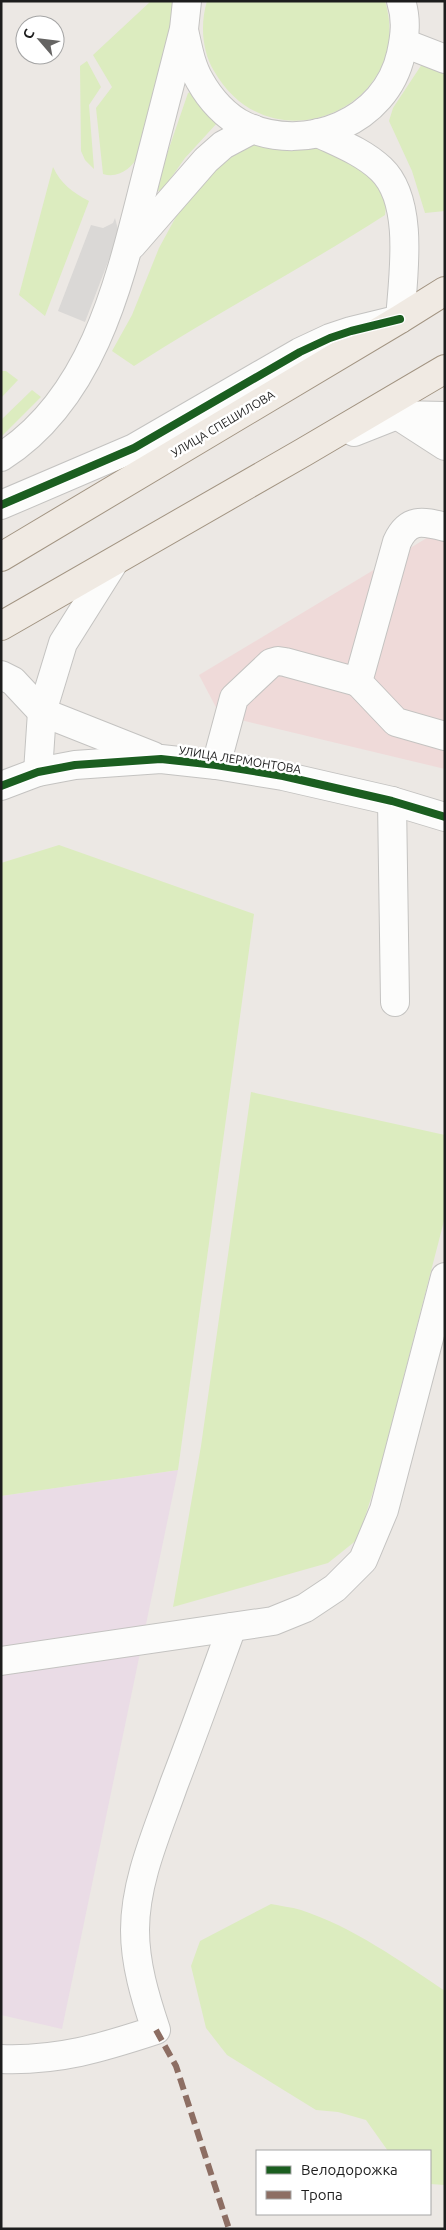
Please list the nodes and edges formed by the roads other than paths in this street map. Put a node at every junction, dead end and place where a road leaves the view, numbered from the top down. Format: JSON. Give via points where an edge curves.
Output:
{"nodes":[{"id":1,"x":187,"y":1,"type":"edge"},
{"id":2,"x":401,"y":1,"type":"edge"},
{"id":3,"x":184,"y":29,"type":"junction"},
{"id":4,"x":404,"y":43,"type":"junction"},
{"id":5,"x":445,"y":59,"type":"edge"},
{"id":6,"x":253,"y":129,"type":"junction"},
{"id":7,"x":318,"y":133,"type":"junction"},
{"id":8,"x":128,"y":250,"type":"junction"},
{"id":9,"x":445,"y":290,"type":"edge"},
{"id":10,"x":400,"y":319,"type":"junction"},
{"id":11,"x":445,"y":369,"type":"edge"},
{"id":12,"x":397,"y":415,"type":"junction"},
{"id":13,"x":445,"y":416,"type":"edge"},
{"id":14,"x":445,"y":446,"type":"edge"},
{"id":15,"x":304,"y":452,"type":"junction"},
{"id":16,"x":1,"y":457,"type":"edge"},
{"id":17,"x":1,"y":504,"type":"edge"},
{"id":18,"x":445,"y":528,"type":"edge"},
{"id":19,"x":1,"y":557,"type":"edge"},
{"id":20,"x":114,"y":562,"type":"junction"},
{"id":21,"x":1,"y":626,"type":"edge"},
{"id":22,"x":1,"y":675,"type":"edge"},
{"id":23,"x":358,"y":682,"type":"junction"},
{"id":24,"x":42,"y":712,"type":"junction"},
{"id":25,"x":445,"y":736,"type":"edge"},
{"id":26,"x":161,"y":759,"type":"junction"},
{"id":27,"x":216,"y":765,"type":"junction"},
{"id":28,"x":38,"y":772,"type":"junction"},
{"id":29,"x":1,"y":786,"type":"edge"},
{"id":30,"x":392,"y":802,"type":"junction"},
{"id":31,"x":445,"y":816,"type":"edge"},
{"id":32,"x":395,"y":1002,"type":"dead end"},
{"id":33,"x":445,"y":1277,"type":"edge"},
{"id":34,"x":232,"y":1627,"type":"junction"},
{"id":35,"x":1,"y":1661,"type":"edge"},
{"id":36,"x":1,"y":2059,"type":"edge"}],
"edges":[{"from":1,"to":3,"type":"street"},
{"from":2,"to":4,"type":"street","via":[[406,26]]},
{"from":3,"to":6,"type":"street","via":[[190,58],[212,99],[227,115]]},
{"from":3,"to":8,"type":"street"},
{"from":4,"to":5,"type":"street"},
{"from":4,"to":7,"type":"street","via":[[394,78],[384,94],[351,122]]},
{"from":6,"to":7,"type":"street","via":[[287,137]]},
{"from":6,"to":8,"type":"street","via":[[223,144],[206,160]]},
{"from":7,"to":10,"type":"street","via":[[363,155],[392,182],[402,218],[404,268]]},
{"from":8,"to":16,"type":"street","via":[[99,332],[75,380],[46,420]]},
{"from":9,"to":10,"type":"main road","name":"УЛИЦА СПЕШИЛОВА"},
{"from":10,"to":17,"type":"street","via":[[330,338],[134,448]]},
{"from":10,"to":19,"type":"main road","name":"УЛИЦА СПЕШИЛОВА"},
{"from":11,"to":15,"type":"main road"},
{"from":12,"to":13,"type":"street"},
{"from":12,"to":14,"type":"street"},
{"from":12,"to":15,"type":"street"},
{"from":15,"to":20,"type":"main road"},
{"from":18,"to":23,"type":"street","via":[[415,523],[403,530]]},
{"from":20,"to":21,"type":"main road"},
{"from":20,"to":24,"type":"street","via":[[63,643]]},
{"from":22,"to":24,"type":"street","via":[[12,681]]},
{"from":23,"to":25,"type":"street","via":[[396,722]]},
{"from":23,"to":27,"type":"street","via":[[285,662],[271,663],[234,698]]},
{"from":24,"to":26,"type":"street"},
{"from":24,"to":28,"type":"street"},
{"from":26,"to":27,"type":"street","name":"УЛИЦА ЛЕРМОНТОВА"},
{"from":26,"to":28,"type":"street","name":"УЛИЦА ЛЕРМОНТОВА","via":[[75,765]]},
{"from":27,"to":30,"type":"street","name":"УЛИЦА ЛЕРМОНТОВА","via":[[283,776]]},
{"from":28,"to":29,"type":"street","name":"УЛИЦА ЛЕРМОНТОВА"},
{"from":30,"to":31,"type":"street","name":"УЛИЦА ЛЕРМОНТОВА"},
{"from":30,"to":32,"type":"street"},
{"from":33,"to":34,"type":"street","via":[[384,1510],[363,1560],[335,1588],[306,1608],[273,1621]]},
{"from":34,"to":35,"type":"street"},
{"from":34,"to":36,"type":"street","via":[[158,1829],[139,1898],[135,1929],[139,1968],[156,2030],[69,2055],[34,2060]]}]}
